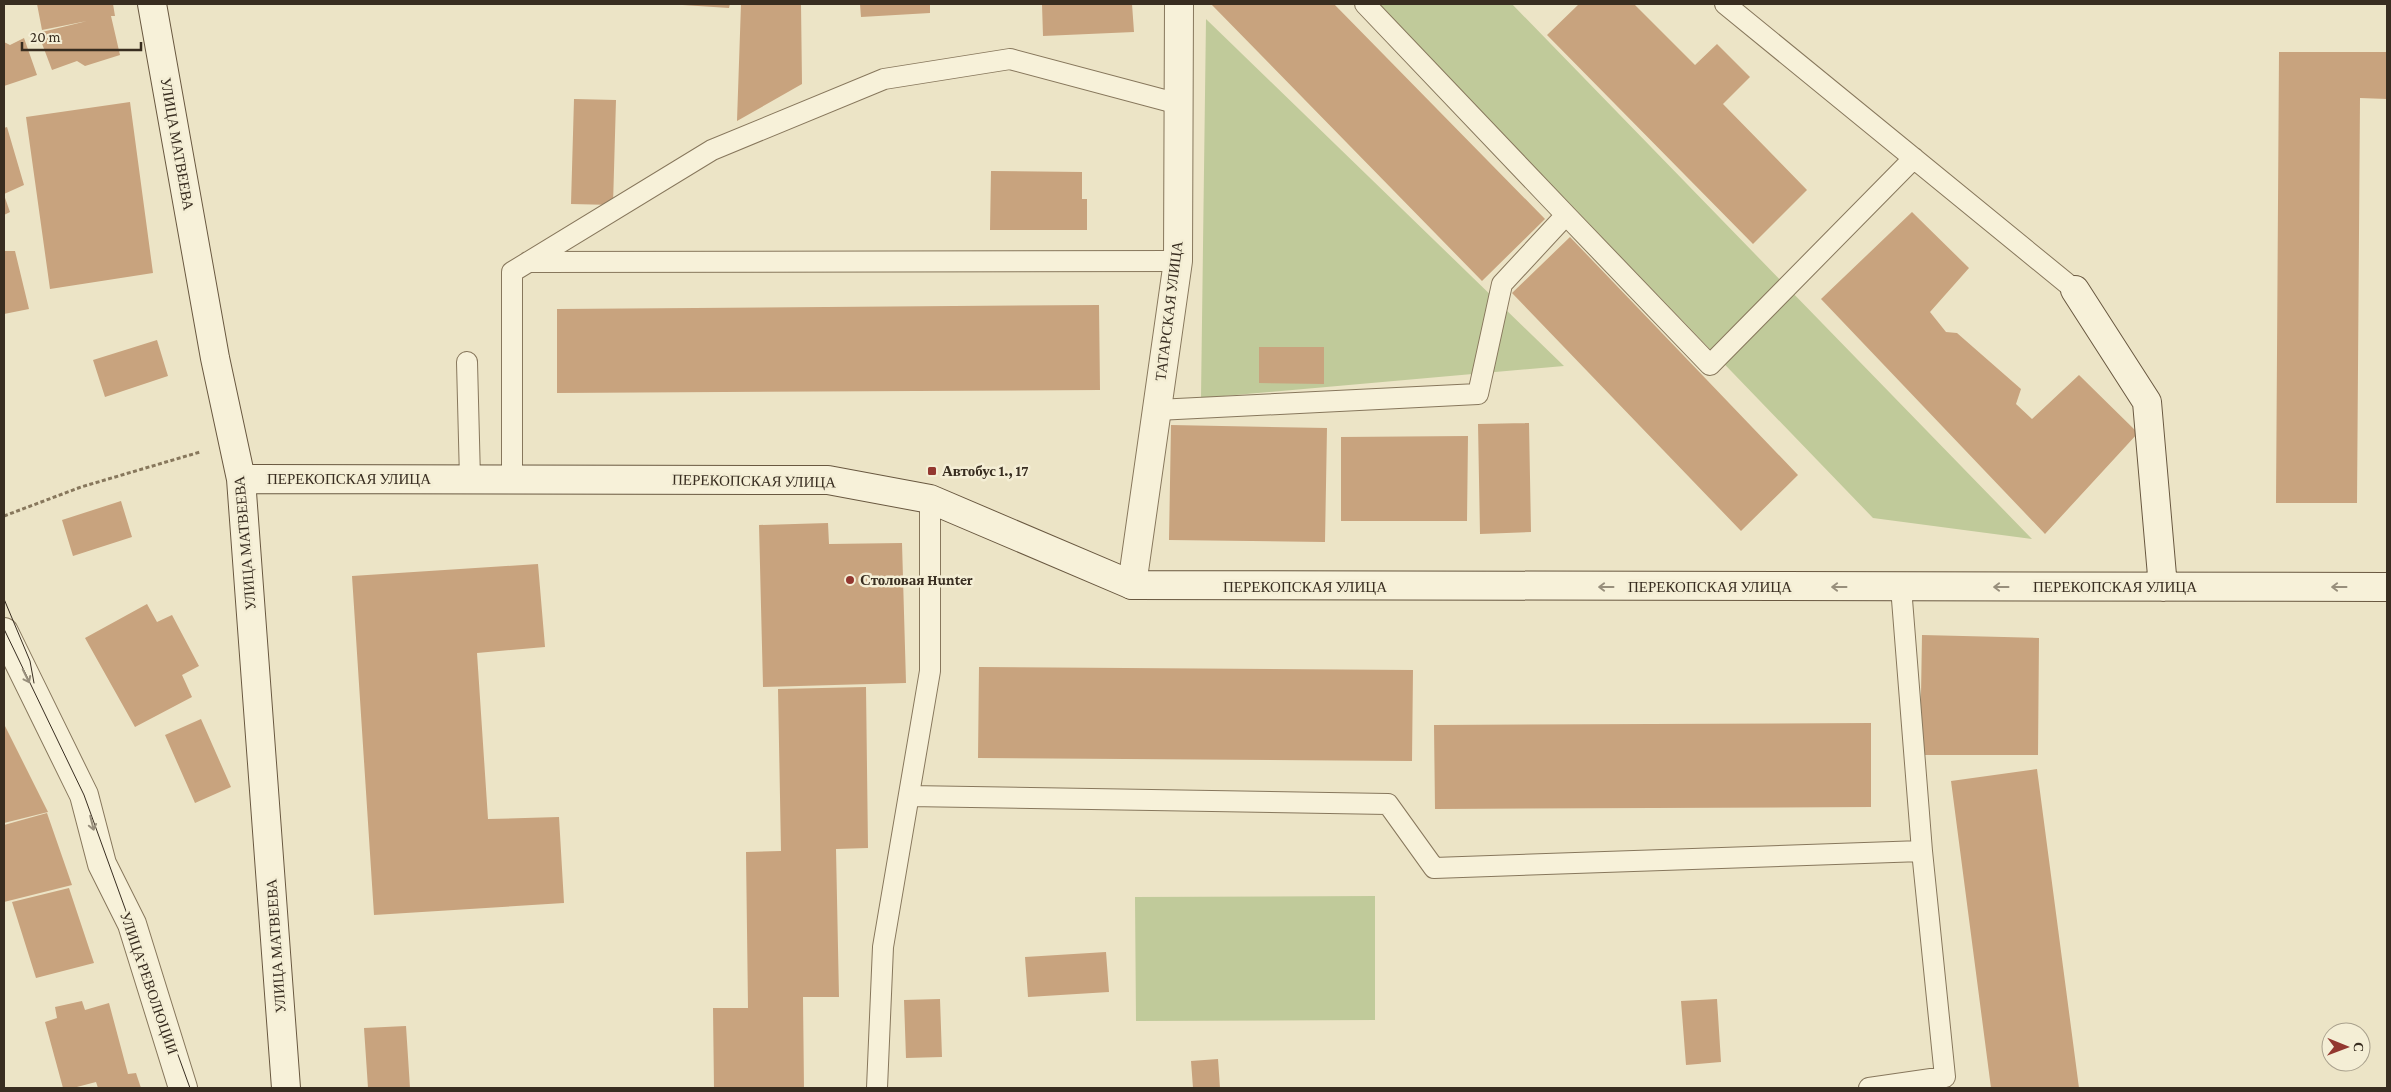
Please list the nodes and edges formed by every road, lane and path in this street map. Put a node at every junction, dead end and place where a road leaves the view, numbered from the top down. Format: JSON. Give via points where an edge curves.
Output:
{"nodes":[{"id":1,"x":152,"y":4,"type":"edge"},
{"id":2,"x":1179,"y":4,"type":"edge"},
{"id":3,"x":1365,"y":4,"type":"edge"},
{"id":4,"x":1725,"y":4,"type":"edge"},
{"id":5,"x":1179,"y":104,"type":"junction"},
{"id":6,"x":1914,"y":158,"type":"junction"},
{"id":7,"x":1566,"y":215,"type":"junction"},
{"id":8,"x":1178,"y":261,"type":"junction"},
{"id":9,"x":528,"y":262,"type":"junction"},
{"id":10,"x":2075,"y":290,"type":"joint"},
{"id":11,"x":467,"y":362,"type":"dead end"},
{"id":12,"x":1157,"y":410,"type":"junction"},
{"id":13,"x":234,"y":442,"type":"junction"},
{"id":14,"x":242,"y":479,"type":"junction"},
{"id":15,"x":470,"y":479,"type":"junction"},
{"id":16,"x":512,"y":479,"type":"junction"},
{"id":17,"x":930,"y":498,"type":"junction"},
{"id":18,"x":4,"y":516,"type":"edge"},
{"id":19,"x":1132,"y":585,"type":"junction"},
{"id":20,"x":1901,"y":587,"type":"junction"},
{"id":21,"x":2163,"y":587,"type":"junction"},
{"id":22,"x":2387,"y":587,"type":"edge"},
{"id":23,"x":5,"y":637,"type":"edge"},
{"id":24,"x":909,"y":796,"type":"junction"},
{"id":25,"x":1922,"y":851,"type":"junction"},
{"id":26,"x":183,"y":1088,"type":"edge"},
{"id":27,"x":286,"y":1088,"type":"edge"},
{"id":28,"x":877,"y":1088,"type":"edge"},
{"id":29,"x":1869,"y":1088,"type":"edge"}],
"edges":[{"from":1,"to":13,"type":"main road","name":"УЛИЦА МАТВЕЕВА","via":[[215,358]]},
{"from":2,"to":5,"type":"main road","name":"ТАТАРСКАЯ УЛИЦА"},
{"from":3,"to":7,"type":"lane"},
{"from":4,"to":6,"type":"lane"},
{"from":5,"to":8,"type":"main road","name":"ТАТАРСКАЯ УЛИЦА"},
{"from":5,"to":9,"type":"lane","via":[[1010,59],[884,79],[712,150]]},
{"from":6,"to":7,"type":"lane","via":[[1710,365]]},
{"from":6,"to":10,"type":"lane"},
{"from":7,"to":12,"type":"lane","via":[[1502,284],[1478,394]]},
{"from":8,"to":9,"type":"lane"},
{"from":8,"to":12,"type":"main road","name":"ТАТАРСКАЯ УЛИЦА"},
{"from":9,"to":16,"type":"lane","via":[[512,272]]},
{"from":10,"to":21,"type":"main road","via":[[2147,402]]},
{"from":11,"to":15,"type":"lane"},
{"from":12,"to":19,"type":"main road","name":"ТАТАРСКАЯ УЛИЦА"},
{"from":13,"to":14,"type":"main road","name":"УЛИЦА МАТВЕЕВА"},
{"from":13,"to":18,"type":"path","via":[[80,488]]},
{"from":14,"to":15,"type":"main road","name":"ПЕРЕКОПСКАЯ УЛИЦА"},
{"from":14,"to":27,"type":"main road","name":"УЛИЦА МАТВЕЕВА"},
{"from":15,"to":16,"type":"main road","name":"ПЕРЕКОПСКАЯ УЛИЦА"},
{"from":16,"to":17,"type":"main road","name":"ПЕРЕКОПСКАЯ УЛИЦА","via":[[828,480]]},
{"from":17,"to":19,"type":"main road","name":"ПЕРЕКОПСКАЯ УЛИЦА"},
{"from":17,"to":24,"type":"lane","via":[[930,671]]},
{"from":20,"to":19,"type":"main road","name":"ПЕРЕКОПСКАЯ УЛИЦА","one_way":true},
{"from":21,"to":20,"type":"main road","name":"ПЕРЕКОПСКАЯ УЛИЦА","one_way":true},
{"from":20,"to":25,"type":"lane"},
{"from":22,"to":21,"type":"main road","name":"ПЕРЕКОПСКАЯ УЛИЦА","one_way":true},
{"from":23,"to":26,"type":"main road","name":"УЛИЦА РЕВОЛЮЦИИ","one_way":true,"via":[[84,795],[102,864],[132,924]]},
{"from":24,"to":25,"type":"lane","via":[[1388,804],[1434,868]]},
{"from":24,"to":28,"type":"lane","via":[[883,947]]},
{"from":25,"to":29,"type":"lane","via":[[1945,1077]]}]}
